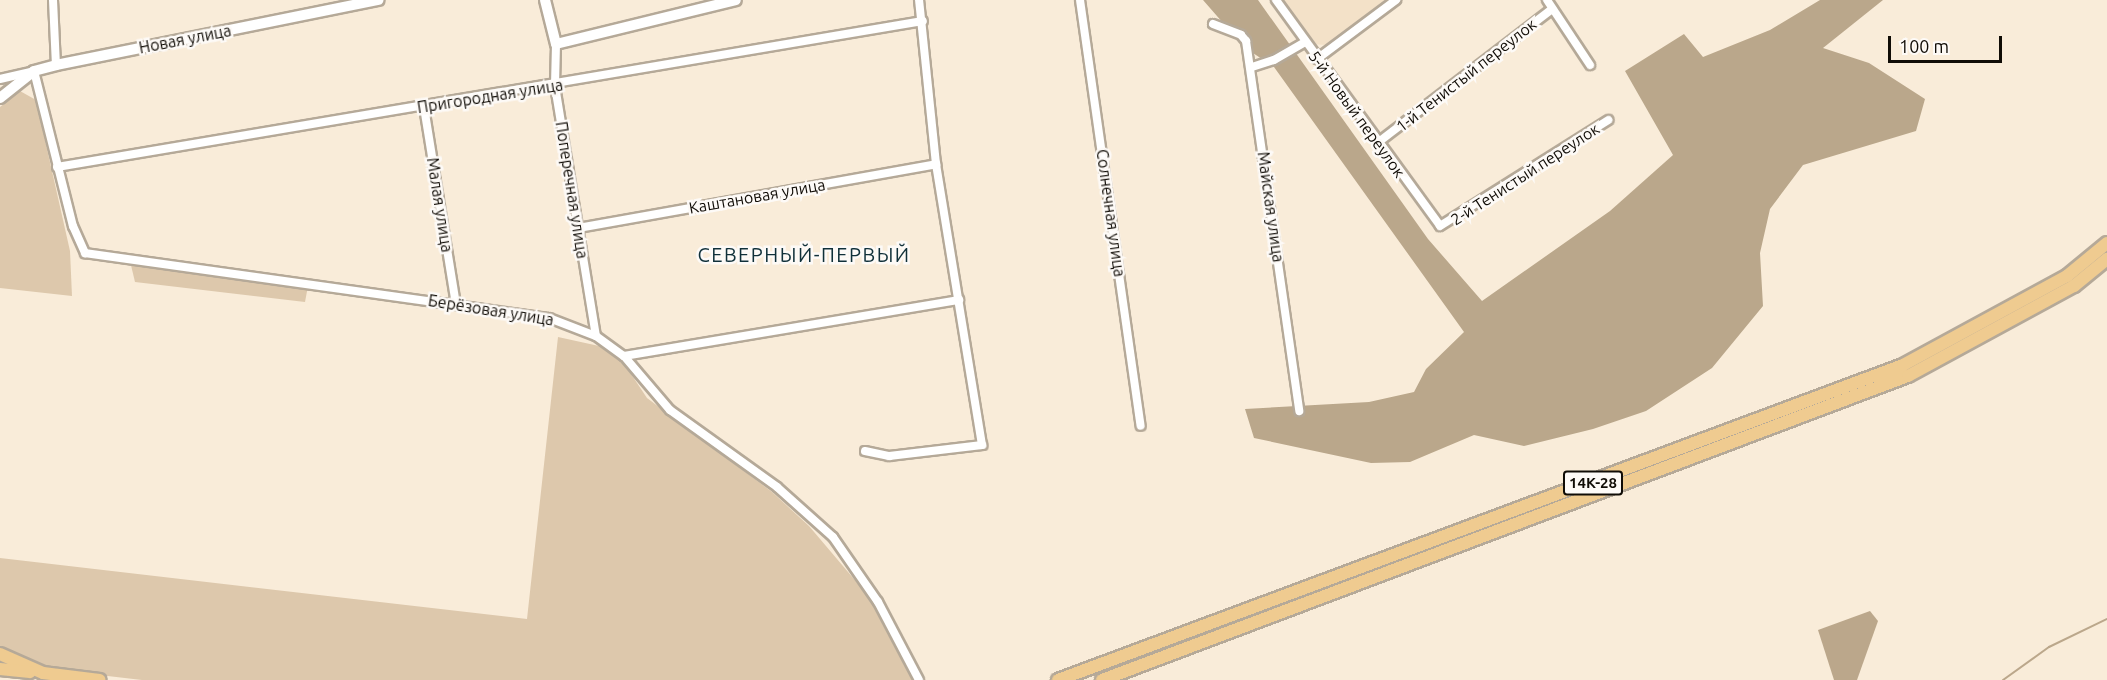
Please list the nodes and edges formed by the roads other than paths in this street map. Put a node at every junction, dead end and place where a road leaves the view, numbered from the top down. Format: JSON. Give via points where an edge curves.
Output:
{"nodes":[{"id":1,"x":53,"y":0,"type":"edge"},
{"id":2,"x":379,"y":0,"type":"edge"},
{"id":3,"x":545,"y":0,"type":"edge"},
{"id":4,"x":736,"y":0,"type":"edge"},
{"id":5,"x":919,"y":0,"type":"edge"},
{"id":6,"x":1080,"y":0,"type":"edge"},
{"id":7,"x":1276,"y":0,"type":"edge"},
{"id":8,"x":1396,"y":0,"type":"edge"},
{"id":9,"x":1547,"y":0,"type":"edge"},
{"id":10,"x":1552,"y":9,"type":"junction"},
{"id":11,"x":923,"y":21,"type":"junction"},
{"id":12,"x":1213,"y":24,"type":"dead end"},
{"id":13,"x":1305,"y":42,"type":"junction"},
{"id":14,"x":556,"y":44,"type":"junction"},
{"id":15,"x":1317,"y":59,"type":"junction"},
{"id":16,"x":56,"y":65,"type":"junction"},
{"id":17,"x":1590,"y":65,"type":"dead end"},
{"id":18,"x":1252,"y":67,"type":"junction"},
{"id":19,"x":34,"y":71,"type":"junction"},
{"id":20,"x":0,"y":79,"type":"edge"},
{"id":21,"x":555,"y":86,"type":"junction"},
{"id":22,"x":0,"y":98,"type":"edge"},
{"id":23,"x":424,"y":107,"type":"junction"},
{"id":24,"x":1608,"y":120,"type":"dead end"},
{"id":25,"x":1380,"y":141,"type":"junction"},
{"id":26,"x":936,"y":164,"type":"junction"},
{"id":27,"x":57,"y":167,"type":"junction"},
{"id":28,"x":1440,"y":226,"type":"joint"},
{"id":29,"x":578,"y":228,"type":"junction"},
{"id":30,"x":2107,"y":243,"type":"edge"},
{"id":31,"x":2107,"y":259,"type":"edge"},
{"id":32,"x":959,"y":300,"type":"junction"},
{"id":33,"x":456,"y":304,"type":"junction"},
{"id":34,"x":596,"y":336,"type":"junction"},
{"id":35,"x":624,"y":356,"type":"junction"},
{"id":36,"x":1299,"y":411,"type":"dead end"},
{"id":37,"x":1141,"y":426,"type":"dead end"},
{"id":38,"x":865,"y":452,"type":"dead end"},
{"id":39,"x":0,"y":654,"type":"edge"},
{"id":40,"x":0,"y":669,"type":"edge"},
{"id":41,"x":43,"y":673,"type":"junction"},
{"id":42,"x":100,"y":680,"type":"edge"},
{"id":43,"x":919,"y":680,"type":"edge"},
{"id":44,"x":1058,"y":680,"type":"edge"},
{"id":45,"x":1102,"y":680,"type":"edge"}],
"edges":[{"from":1,"to":16,"type":"street"},
{"from":2,"to":16,"type":"street","name":"Новая улица"},
{"from":3,"to":14,"type":"street"},
{"from":4,"to":14,"type":"street"},
{"from":5,"to":11,"type":"street"},
{"from":6,"to":37,"type":"street","name":"Солнечная улица"},
{"from":7,"to":13,"type":"street","name":"5-й Новый переулок"},
{"from":8,"to":15,"type":"street"},
{"from":9,"to":10,"type":"street"},
{"from":10,"to":17,"type":"street"},
{"from":10,"to":25,"type":"street","name":"1-й Тенистый переулок"},
{"from":11,"to":21,"type":"street","name":"Пригородная улица"},
{"from":11,"to":26,"type":"street"},
{"from":12,"to":18,"type":"street","name":"Майская улица","via":[[1241,35]]},
{"from":13,"to":15,"type":"street","name":"5-й Новый переулок"},
{"from":13,"to":18,"type":"street","via":[[1274,60]]},
{"from":14,"to":21,"type":"street","name":"Поперечная улица"},
{"from":15,"to":25,"type":"street","name":"5-й Новый переулок"},
{"from":16,"to":19,"type":"street","name":"Новая улица"},
{"from":18,"to":36,"type":"street","name":"Майская улица"},
{"from":19,"to":20,"type":"street"},
{"from":19,"to":22,"type":"street","name":"Новая улица"},
{"from":19,"to":27,"type":"street"},
{"from":21,"to":23,"type":"street","name":"Пригородная улица"},
{"from":21,"to":29,"type":"street","name":"Поперечная улица"},
{"from":23,"to":27,"type":"street","name":"Пригородная улица"},
{"from":23,"to":33,"type":"street","name":"Малая улица"},
{"from":24,"to":28,"type":"street","name":"2-й Тенистый переулок"},
{"from":25,"to":28,"type":"street","name":"5-й Новый переулок"},
{"from":26,"to":29,"type":"street","name":"Каштановая улица"},
{"from":26,"to":32,"type":"street"},
{"from":27,"to":33,"type":"street","name":"Берёзовая улица","via":[[85,253]]},
{"from":29,"to":34,"type":"street","name":"Поперечная улица"},
{"from":30,"to":44,"type":"main road","number":"14К-28","via":[[2067,276],[1903,365]]},
{"from":31,"to":45,"type":"main road","number":"14К-28","via":[[2074,286],[1908,376]]},
{"from":32,"to":35,"type":"street"},
{"from":32,"to":38,"type":"street","via":[[982,445],[888,456]]},
{"from":33,"to":34,"type":"street","name":"Берёзовая улица","via":[[549,318]]},
{"from":34,"to":35,"type":"street","name":"Берёзовая улица"},
{"from":35,"to":43,"type":"street","name":"Берёзовая улица","via":[[670,410],[777,487],[833,537],[891,622]]},
{"from":39,"to":41,"type":"main road"},
{"from":40,"to":41,"type":"main road"},
{"from":41,"to":42,"type":"main road"}]}
